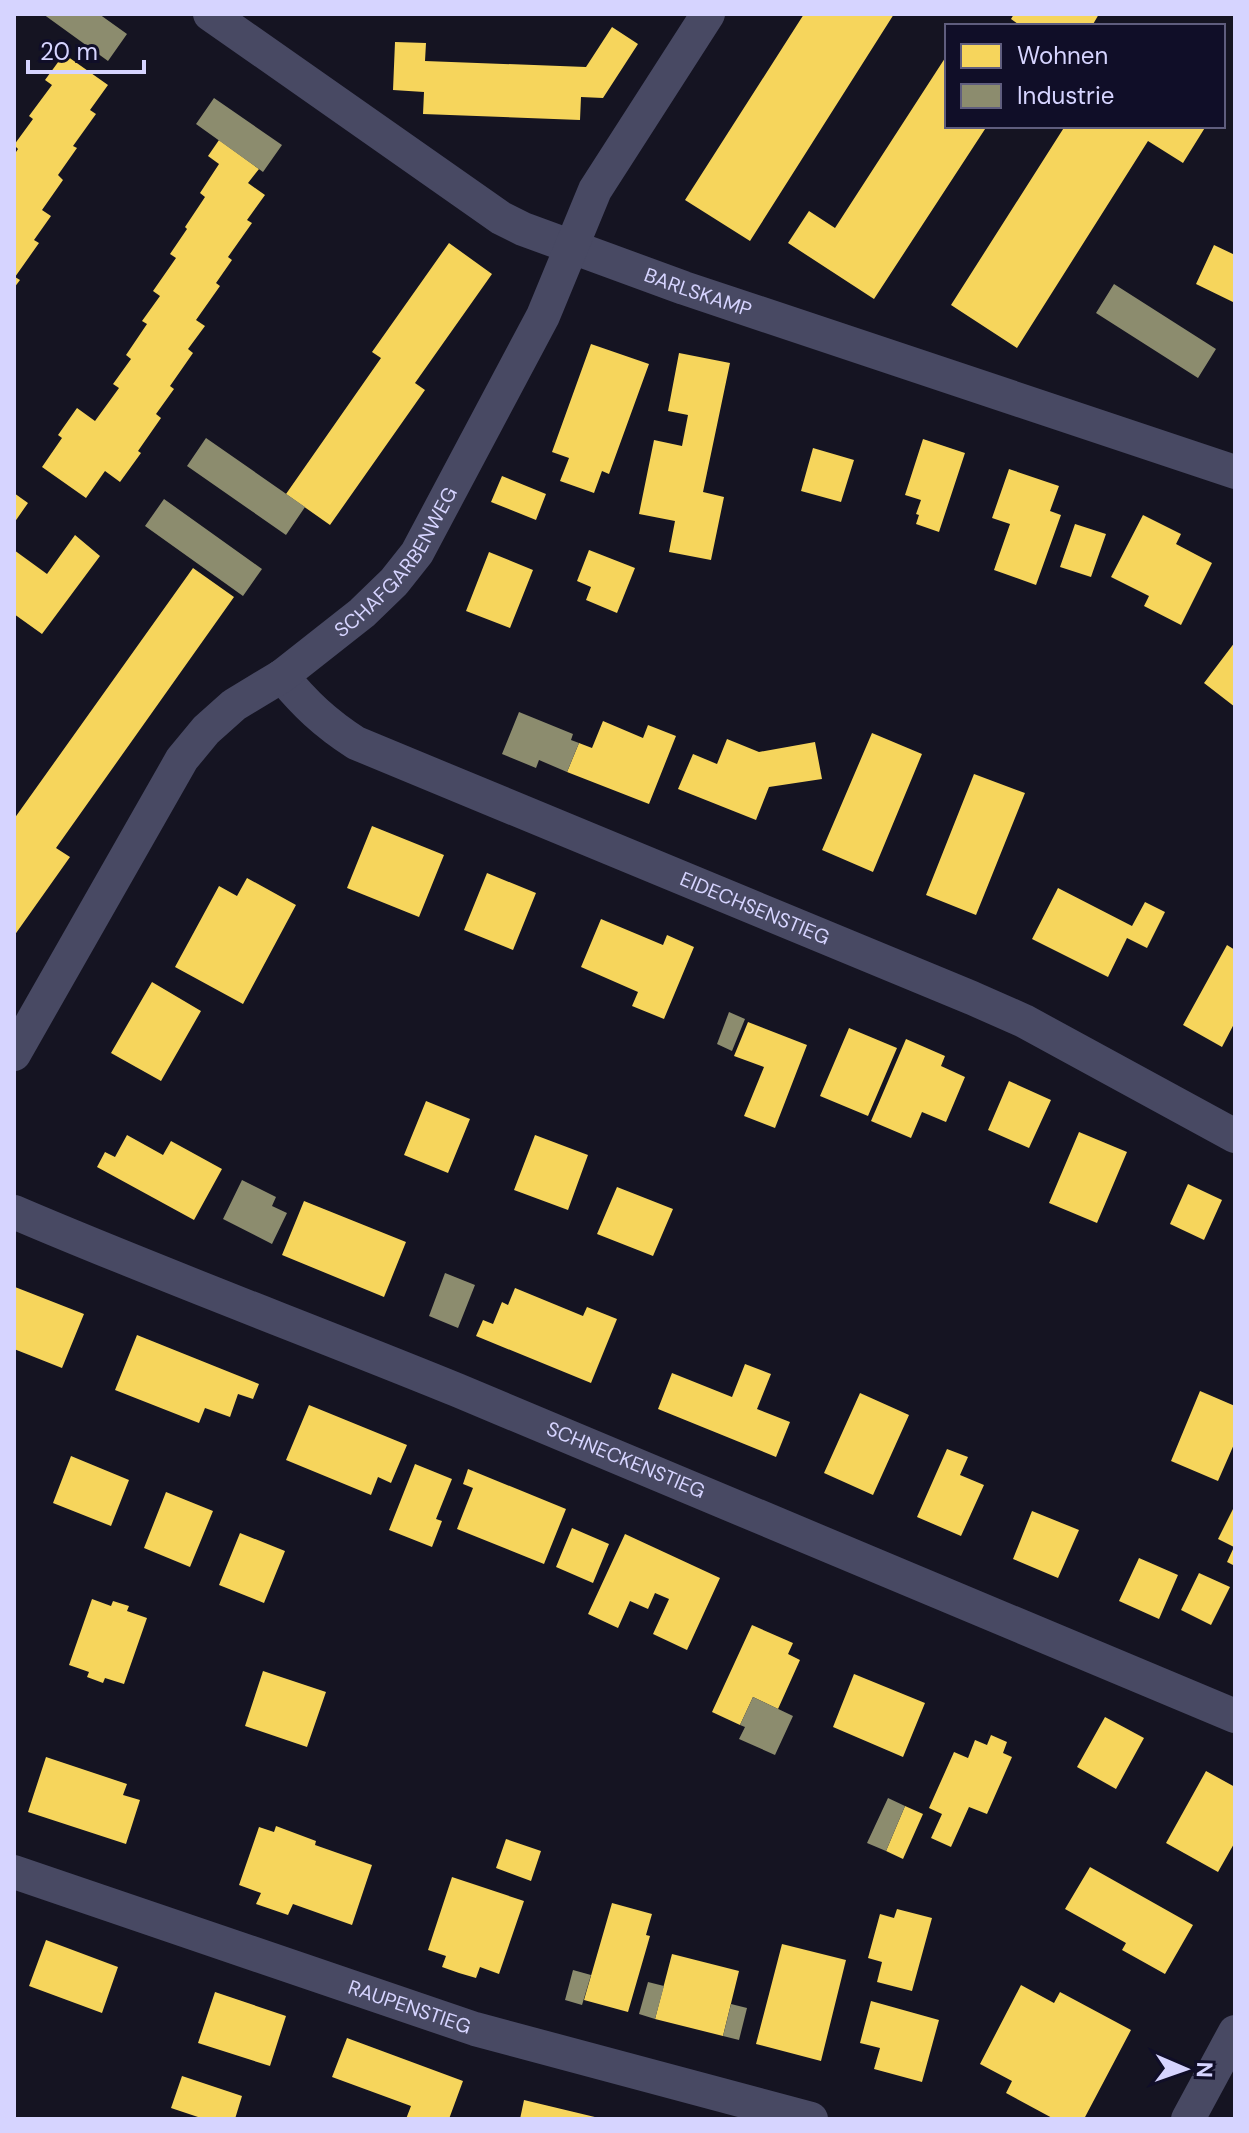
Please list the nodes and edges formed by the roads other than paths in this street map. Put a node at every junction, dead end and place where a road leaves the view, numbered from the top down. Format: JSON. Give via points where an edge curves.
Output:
{"nodes":[{"id":1,"x":210,"y":14,"type":"edge"},
{"id":2,"x":708,"y":14,"type":"edge"},
{"id":3,"x":572,"y":247,"type":"junction"},
{"id":4,"x":1235,"y":472,"type":"edge"},
{"id":5,"x":282,"y":676,"type":"junction"},
{"id":6,"x":14,"y":1054,"type":"edge"},
{"id":7,"x":1235,"y":1136,"type":"edge"},
{"id":8,"x":14,"y":1212,"type":"edge"},
{"id":9,"x":1235,"y":1716,"type":"edge"},
{"id":10,"x":14,"y":1872,"type":"edge"},
{"id":11,"x":1235,"y":2032,"type":"edge"},
{"id":12,"x":811,"y":2119,"type":"edge"},
{"id":13,"x":1188,"y":2119,"type":"edge"}],
"edges":[{"from":1,"to":3,"type":"street","name":"BARLSKAMP","via":[[501,218]]},
{"from":2,"to":3,"type":"street","name":"SCHAFGARBENWEG","via":[[595,190]]},
{"from":3,"to":4,"type":"street","name":"BARLSKAMP"},
{"from":3,"to":5,"type":"street","name":"SCHAFGARBENWEG","via":[[543,316],[417,553],[362,613]]},
{"from":5,"to":6,"type":"street","name":"SCHAFGARBENWEG","via":[[234,705],[182,759]]},
{"from":5,"to":7,"type":"street","name":"EIDECHSENSTIEG","via":[[302,701],[356,743],[1024,1021]]},
{"from":8,"to":9,"type":"street","name":"SCHNECKENSTIEG","via":[[862,1557]]},
{"from":10,"to":12,"type":"street","name":"RAUPENSTIEG","via":[[475,2029]]},
{"from":11,"to":13,"type":"street"}]}
